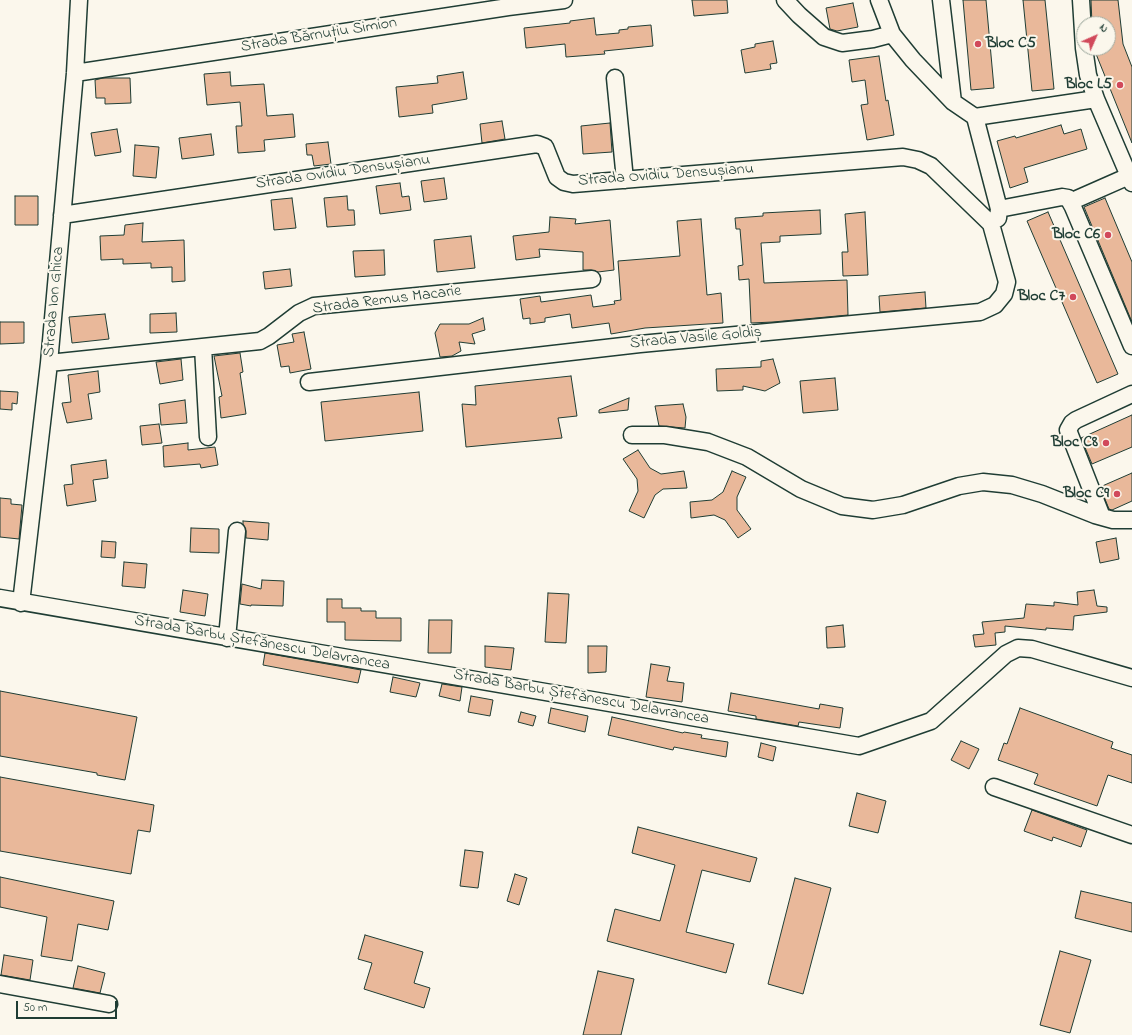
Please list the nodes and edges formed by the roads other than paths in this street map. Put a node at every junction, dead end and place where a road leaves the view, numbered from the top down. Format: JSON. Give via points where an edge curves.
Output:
{"nodes":[{"id":1,"x":79,"y":0,"type":"edge"},
{"id":2,"x":564,"y":0,"type":"edge"},
{"id":3,"x":785,"y":0,"type":"edge"},
{"id":4,"x":879,"y":0,"type":"edge"},
{"id":5,"x":941,"y":0,"type":"edge"},
{"id":6,"x":1081,"y":0,"type":"edge"},
{"id":7,"x":1082,"y":16,"type":"edge"},
{"id":8,"x":892,"y":34,"type":"junction"},
{"id":9,"x":1085,"y":56,"type":"edge"},
{"id":10,"x":75,"y":73,"type":"junction"},
{"id":11,"x":615,"y":78,"type":"dead end"},
{"id":12,"x":1096,"y":99,"type":"junction"},
{"id":13,"x":953,"y":102,"type":"junction"},
{"id":14,"x":975,"y":117,"type":"junction"},
{"id":15,"x":1131,"y":179,"type":"edge"},
{"id":16,"x":625,"y":180,"type":"junction"},
{"id":17,"x":1070,"y":202,"type":"junction"},
{"id":18,"x":999,"y":209,"type":"junction"},
{"id":19,"x":62,"y":215,"type":"junction"},
{"id":20,"x":991,"y":224,"type":"junction"},
{"id":21,"x":592,"y":279,"type":"dead end"},
{"id":22,"x":1132,"y":346,"type":"edge"},
{"id":23,"x":203,"y":347,"type":"junction"},
{"id":24,"x":49,"y":363,"type":"junction"},
{"id":25,"x":309,"y":382,"type":"dead end"},
{"id":26,"x":1132,"y":394,"type":"edge"},
{"id":27,"x":632,"y":435,"type":"dead end"},
{"id":28,"x":208,"y":437,"type":"dead end"},
{"id":29,"x":1102,"y":517,"type":"junction"},
{"id":30,"x":1132,"y":520,"type":"edge"},
{"id":31,"x":238,"y":531,"type":"dead end"},
{"id":32,"x":0,"y":598,"type":"edge"},
{"id":33,"x":21,"y":603,"type":"junction"},
{"id":34,"x":227,"y":638,"type":"junction"},
{"id":35,"x":1132,"y":678,"type":"edge"},
{"id":36,"x":994,"y":786,"type":"dead end"},
{"id":37,"x":1132,"y":835,"type":"edge"},
{"id":38,"x":0,"y":984,"type":"edge"},
{"id":39,"x":109,"y":1004,"type":"dead end"}],
"edges":[{"from":1,"to":10,"type":"street","name":"Strada Ion Ghica"},
{"from":2,"to":10,"type":"street","name":"Strada Bărnuțiu Simion"},
{"from":3,"to":8,"type":"street","via":[[824,37],[842,43]]},
{"from":4,"to":8,"type":"street"},
{"from":5,"to":13,"type":"street"},
{"from":6,"to":7,"type":"street"},
{"from":8,"to":13,"type":"street","via":[[912,60]]},
{"from":9,"to":12,"type":"street"},
{"from":10,"to":19,"type":"street","name":"Strada Ion Ghica"},
{"from":11,"to":16,"type":"street"},
{"from":12,"to":14,"type":"street"},
{"from":12,"to":15,"type":"street"},
{"from":13,"to":14,"type":"street"},
{"from":14,"to":18,"type":"street"},
{"from":15,"to":17,"type":"street"},
{"from":16,"to":19,"type":"street","name":"Strada Ovidiu Densușianu","via":[[573,184],[564,182],[557,177],[545,148],[537,144]]},
{"from":16,"to":20,"type":"street","name":"Strada Ovidiu Densușianu","via":[[903,157],[931,166]]},
{"from":17,"to":18,"type":"street","via":[[1068,198],[1062,197]]},
{"from":17,"to":22,"type":"street"},
{"from":18,"to":20,"type":"street","via":[[998,218]]},
{"from":19,"to":24,"type":"street","name":"Strada Ion Ghica"},
{"from":20,"to":25,"type":"street","name":"Strada Vasile Goldiș","via":[[1007,282],[1004,294],[995,305],[980,312],[640,344]]},
{"from":21,"to":23,"type":"street","name":"Strada Remus Macarie","via":[[314,306],[299,313],[260,341]]},
{"from":23,"to":24,"type":"street","name":"Strada Remus Macarie"},
{"from":23,"to":28,"type":"street"},
{"from":24,"to":33,"type":"street","name":"Strada Ion Ghica"},
{"from":26,"to":29,"type":"street","via":[[1076,420],[1068,430]]},
{"from":27,"to":29,"type":"street","via":[[665,435],[708,442],[747,457],[801,489],[842,506],[873,510],[902,505],[959,486],[983,482],[1012,485]]},
{"from":29,"to":30,"type":"street"},
{"from":31,"to":34,"type":"street"},
{"from":32,"to":33,"type":"street","name":"Strada Barbu Ștefănescu Delavrancea"},
{"from":33,"to":34,"type":"street","name":"Strada Barbu Ștefănescu Delavrancea"},
{"from":34,"to":35,"type":"street","name":"Strada Barbu Ștefănescu Delavrancea","via":[[859,746],[931,721],[1006,654],[1018,648],[1032,649]]},
{"from":36,"to":37,"type":"street"},
{"from":38,"to":39,"type":"street"}]}
